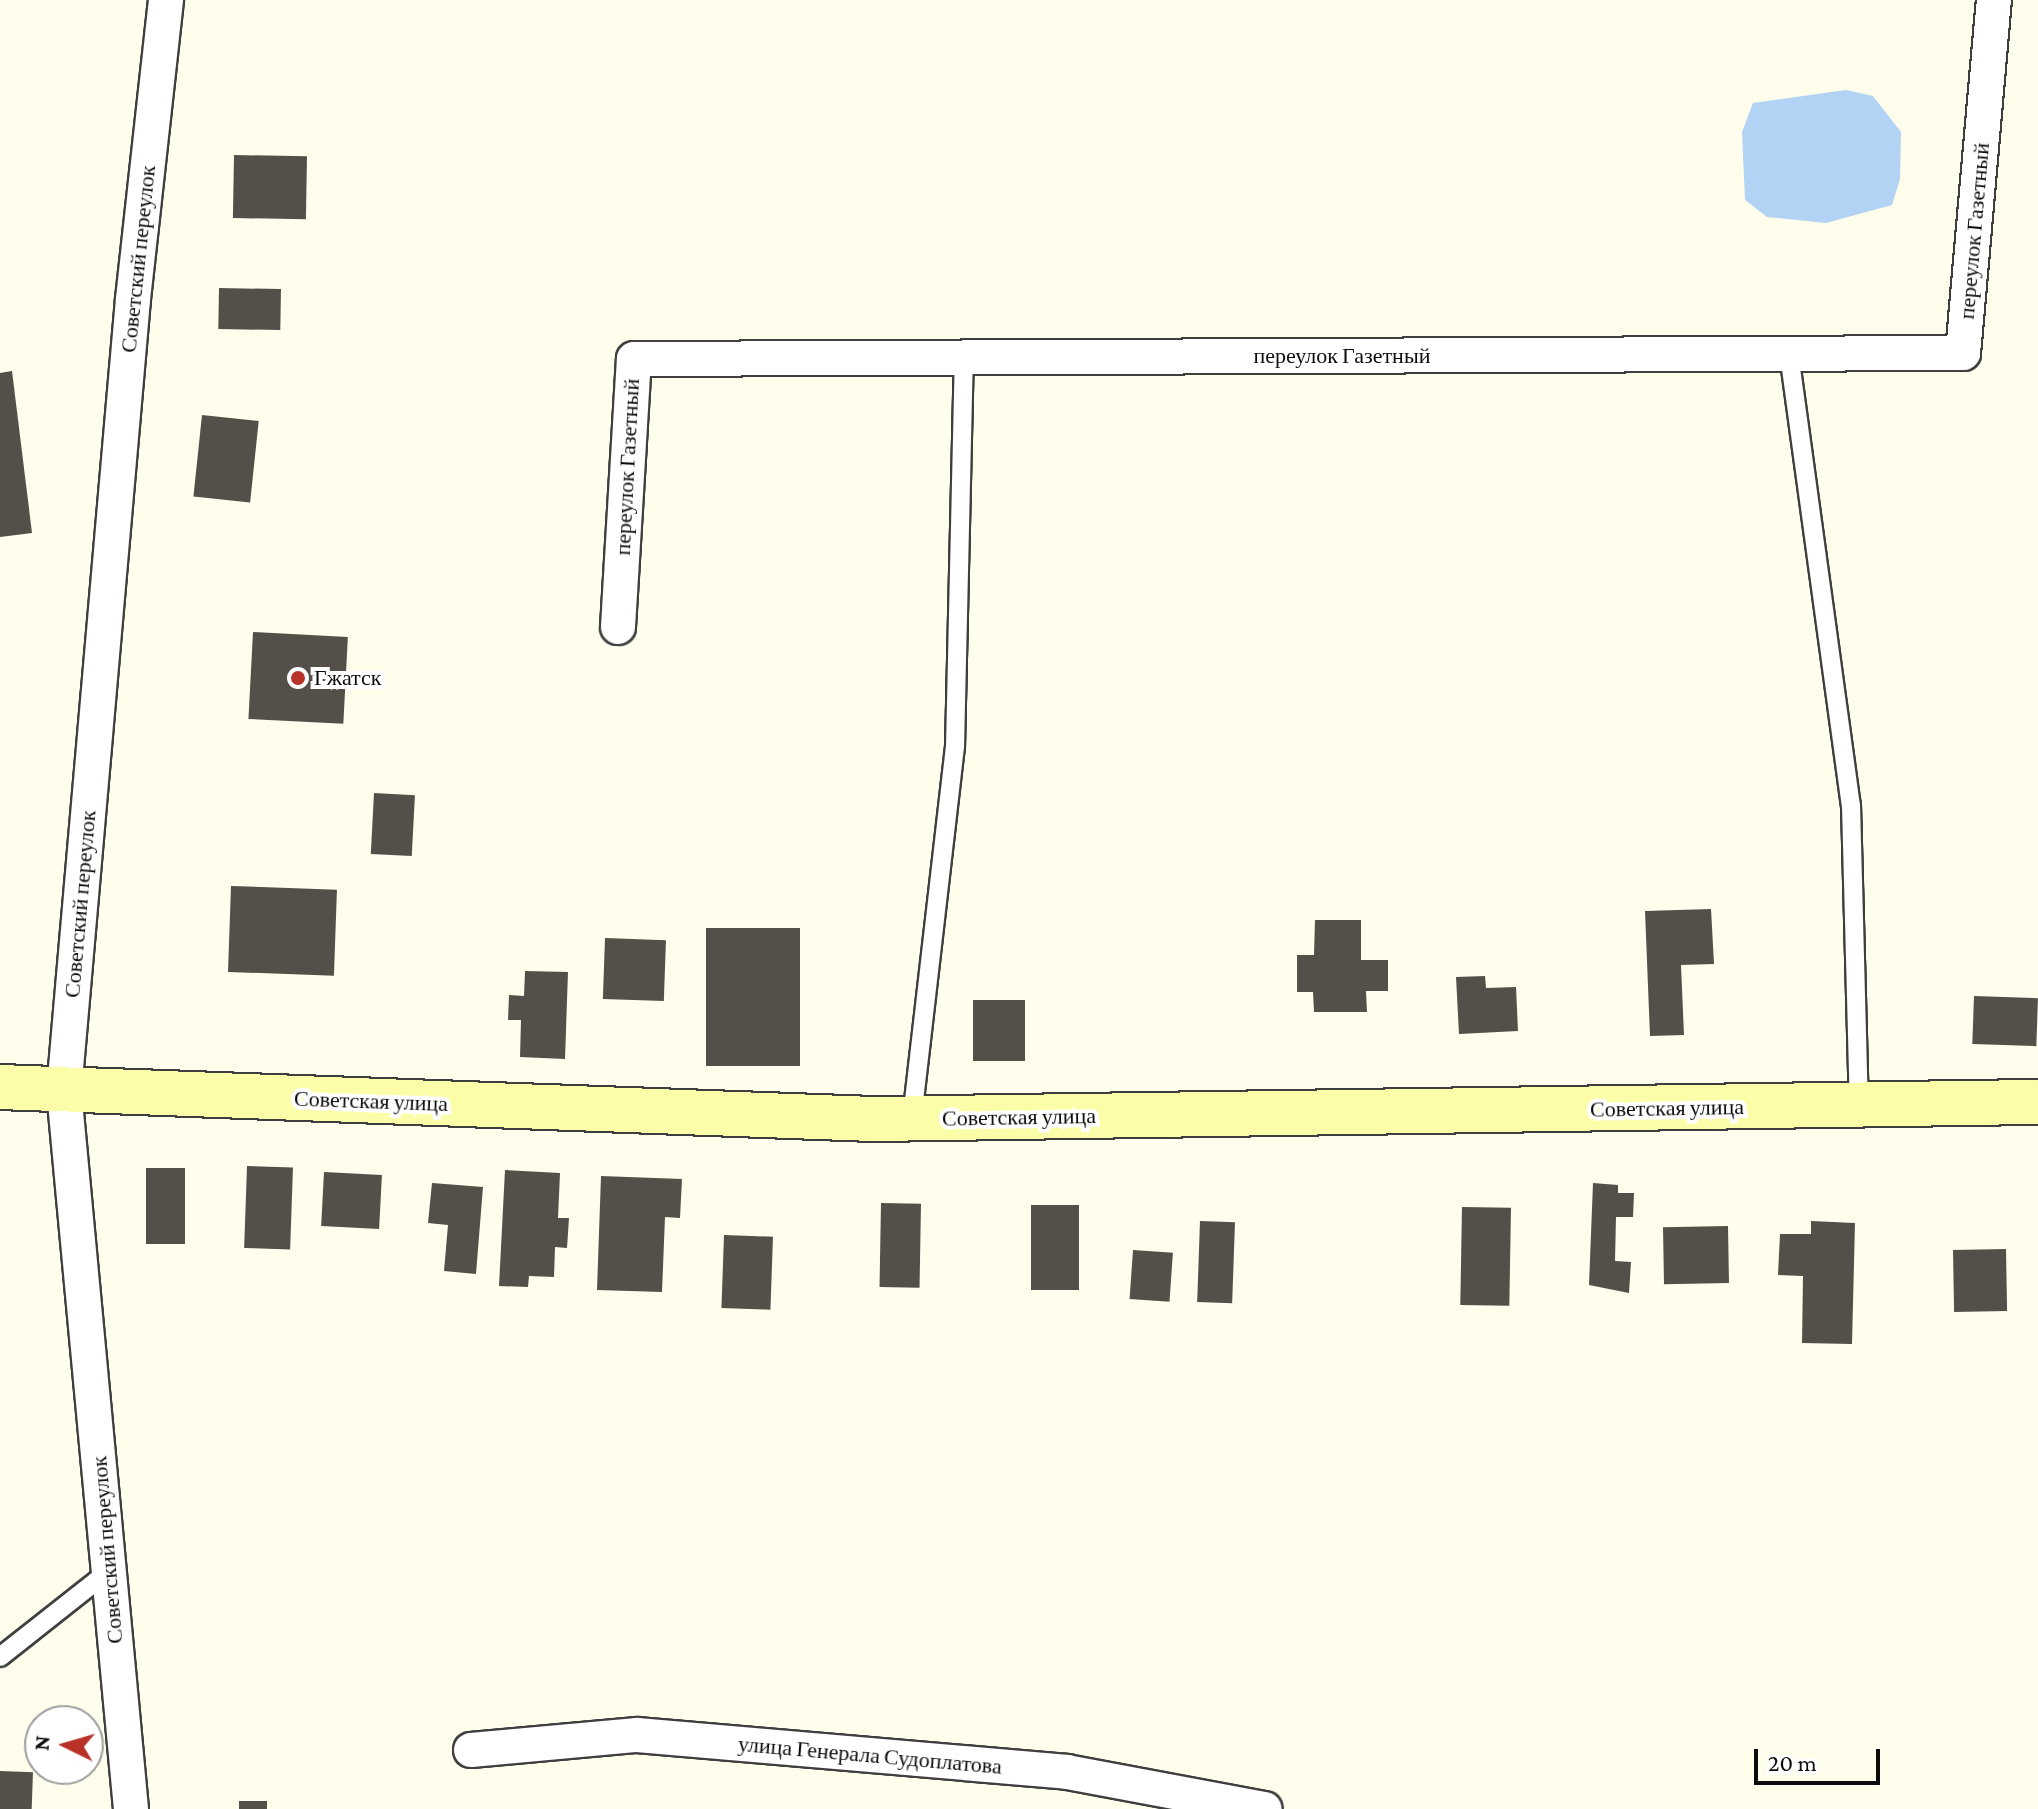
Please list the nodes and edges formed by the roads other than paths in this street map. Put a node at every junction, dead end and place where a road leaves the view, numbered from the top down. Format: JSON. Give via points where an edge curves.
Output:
{"nodes":[{"id":1,"x":166,"y":0,"type":"edge"},
{"id":2,"x":1994,"y":0,"type":"edge"},
{"id":3,"x":1789,"y":354,"type":"junction"},
{"id":4,"x":964,"y":358,"type":"junction"},
{"id":5,"x":618,"y":627,"type":"dead end"},
{"id":6,"x":0,"y":1087,"type":"edge"},
{"id":7,"x":64,"y":1091,"type":"junction"},
{"id":8,"x":2038,"y":1102,"type":"edge"},
{"id":9,"x":1859,"y":1104,"type":"junction"},
{"id":10,"x":912,"y":1118,"type":"junction"},
{"id":11,"x":109,"y":1571,"type":"junction"},
{"id":12,"x":0,"y":1657,"type":"edge"},
{"id":13,"x":471,"y":1750,"type":"dead end"},
{"id":14,"x":131,"y":1809,"type":"edge"},
{"id":15,"x":1265,"y":1809,"type":"edge"}],
"edges":[{"from":1,"to":7,"type":"street","name":"Советский переулок","via":[[133,299]]},
{"from":2,"to":3,"type":"street","name":"переулок Газетный","via":[[1963,353]]},
{"from":3,"to":4,"type":"street","name":"переулок Газетный"},
{"from":3,"to":9,"type":"lane","via":[[1851,805]]},
{"from":4,"to":5,"type":"street","name":"переулок Газетный","via":[[634,359]]},
{"from":4,"to":10,"type":"lane","via":[[955,747]]},
{"from":6,"to":7,"type":"main road","name":"Советская улица"},
{"from":7,"to":10,"type":"main road","name":"Советская улица"},
{"from":7,"to":11,"type":"street","name":"Советский переулок"},
{"from":8,"to":9,"type":"main road","name":"Советская улица"},
{"from":9,"to":10,"type":"main road","name":"Советская улица"},
{"from":11,"to":12,"type":"lane"},
{"from":11,"to":14,"type":"street","name":"Советский переулок"},
{"from":13,"to":15,"type":"street","name":"улица Генерала Судоплатова","via":[[637,1735],[1067,1772]]}]}
